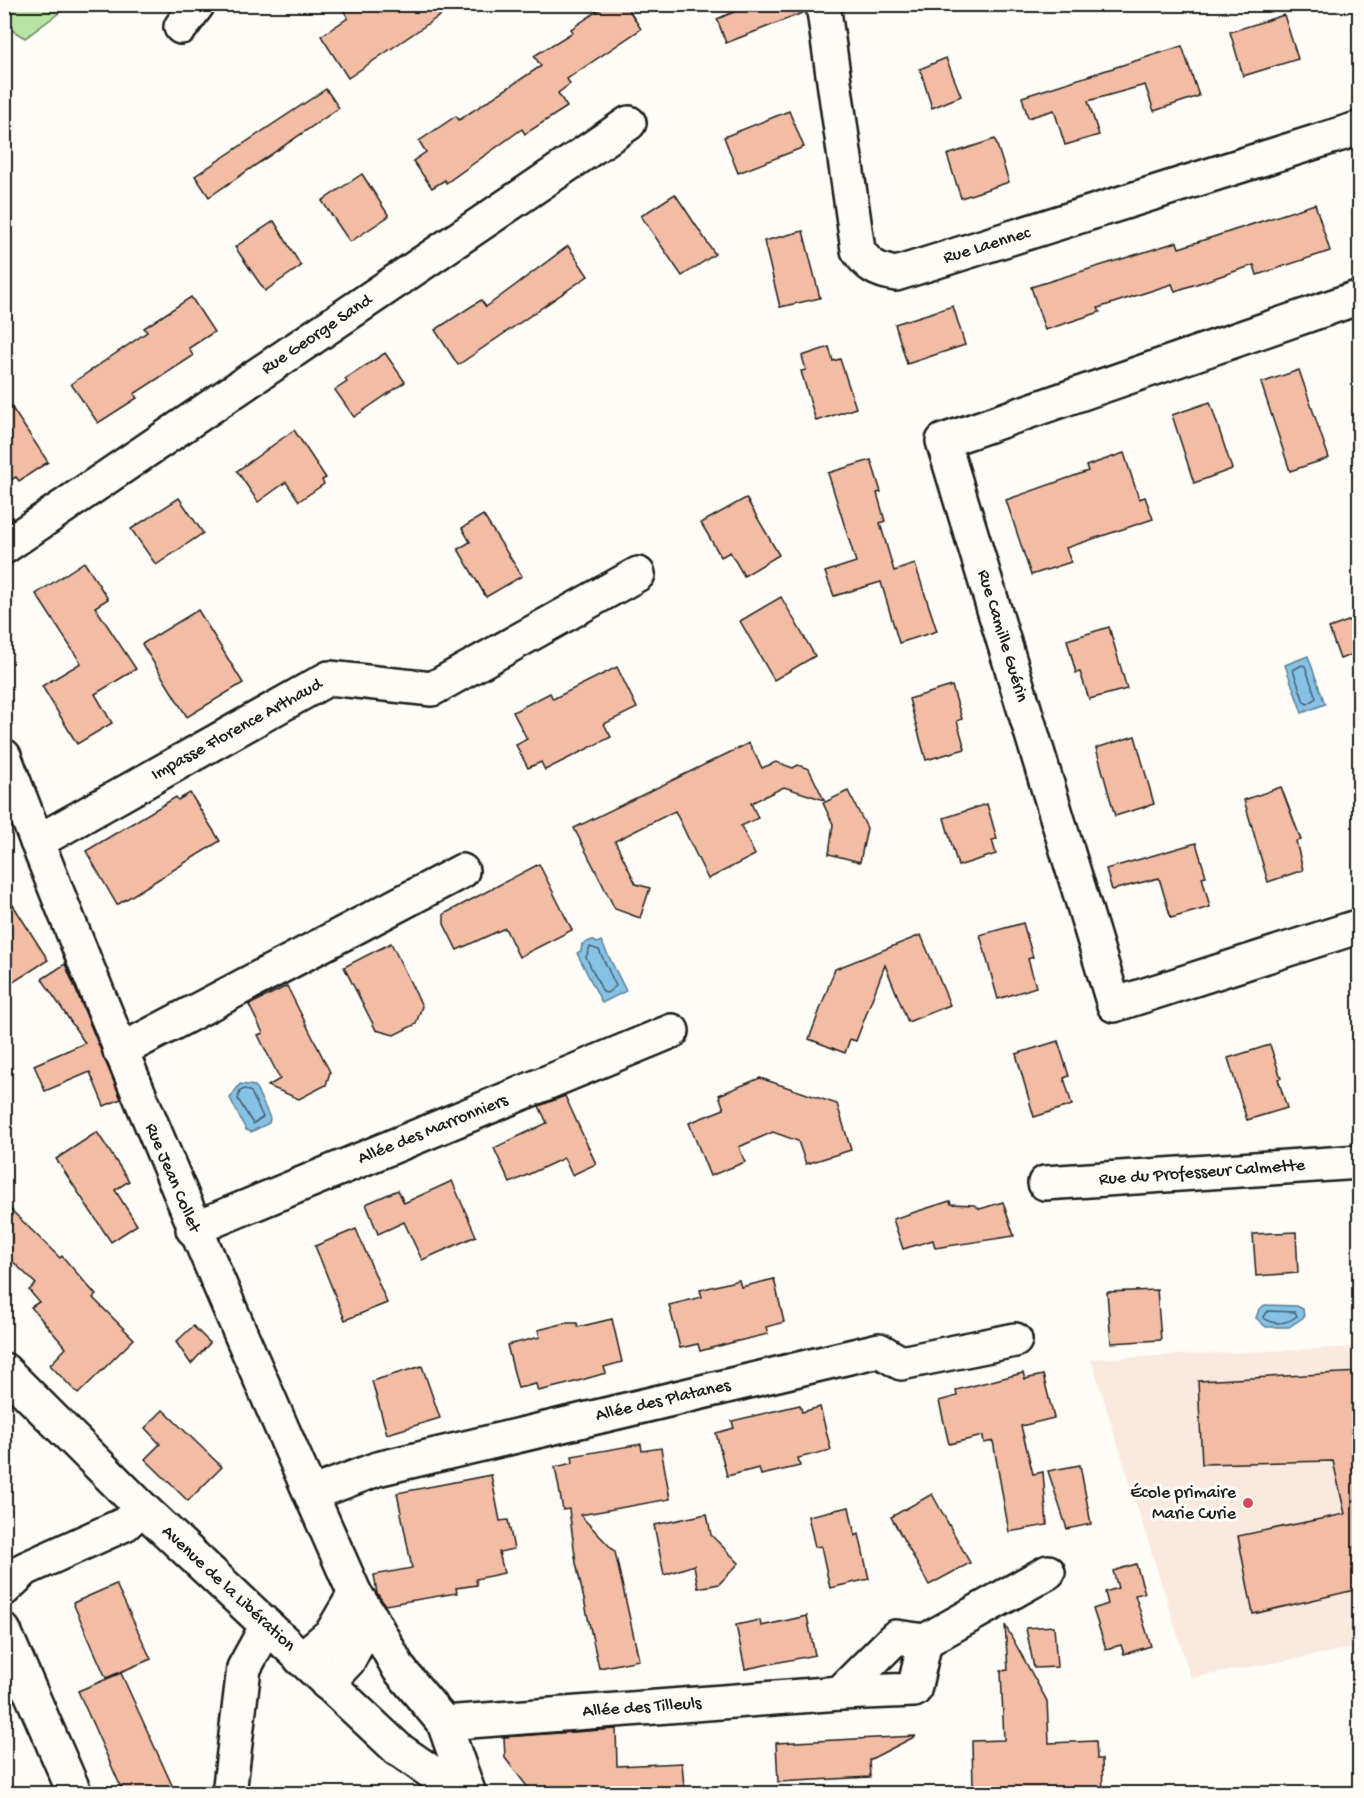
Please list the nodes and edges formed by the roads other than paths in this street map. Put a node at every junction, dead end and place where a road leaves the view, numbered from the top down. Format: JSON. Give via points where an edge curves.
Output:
{"nodes":[{"id":1,"x":823,"y":4,"type":"edge"},
{"id":2,"x":629,"y":123,"type":"dead end"},
{"id":3,"x":1359,"y":128,"type":"edge"},
{"id":4,"x":1359,"y":297,"type":"edge"},
{"id":5,"x":4,"y":546,"type":"edge"},
{"id":6,"x":638,"y":574,"type":"dead end"},
{"id":7,"x":4,"y":756,"type":"edge"},
{"id":8,"x":37,"y":842,"type":"junction"},
{"id":9,"x":462,"y":871,"type":"dead end"},
{"id":10,"x":1359,"y":926,"type":"edge"},
{"id":11,"x":672,"y":1031,"type":"dead end"},
{"id":12,"x":120,"y":1051,"type":"junction"},
{"id":13,"x":1359,"y":1162,"type":"edge"},
{"id":14,"x":1045,"y":1183,"type":"dead end"},
{"id":15,"x":194,"y":1229,"type":"junction"},
{"id":16,"x":1015,"y":1340,"type":"dead end"},
{"id":17,"x":4,"y":1370,"type":"edge"},
{"id":18,"x":311,"y":1494,"type":"junction"},
{"id":19,"x":142,"y":1508,"type":"junction"},
{"id":20,"x":1048,"y":1572,"type":"dead end"},
{"id":21,"x":4,"y":1589,"type":"edge"},
{"id":22,"x":363,"y":1606,"type":"junction"},
{"id":23,"x":267,"y":1626,"type":"junction"},
{"id":24,"x":4,"y":1631,"type":"edge"},
{"id":25,"x":925,"y":1641,"type":"junction"},
{"id":26,"x":301,"y":1659,"type":"junction"},
{"id":27,"x":327,"y":1683,"type":"junction"},
{"id":28,"x":840,"y":1693,"type":"junction"},
{"id":29,"x":444,"y":1723,"type":"junction"},
{"id":30,"x":75,"y":1794,"type":"edge"},
{"id":31,"x":229,"y":1794,"type":"edge"},
{"id":32,"x":463,"y":1794,"type":"edge"},
{"id":33,"x":469,"y":1794,"type":"edge"}],
"edges":[{"from":1,"to":3,"type":"street","name":"Rue Laennec","via":[[858,250],[873,268],[884,272],[896,274]]},
{"from":2,"to":5,"type":"street","name":"Rue George Sand"},
{"from":4,"to":10,"type":"street","name":"Rue Camille Guérin","via":[[943,441],[1114,1005]]},
{"from":6,"to":8,"type":"street","name":"Impasse Florence Arthaud","via":[[432,689],[329,678]]},
{"from":7,"to":8,"type":"street","name":"Rue Jean Collet"},
{"from":8,"to":12,"type":"street","name":"Rue Jean Collet"},
{"from":9,"to":12,"type":"street"},
{"from":11,"to":15,"type":"street","name":"Allée des Marronniers"},
{"from":12,"to":15,"type":"street","name":"Rue Jean Collet"},
{"from":13,"to":14,"type":"street","name":"Rue du Professeur Calmette"},
{"from":15,"to":18,"type":"street","name":"Rue Jean Collet"},
{"from":16,"to":18,"type":"street","name":"Allée des Platanes","via":[[901,1363],[879,1350],[377,1469]]},
{"from":17,"to":19,"type":"street","name":"Avenue de la Libération"},
{"from":18,"to":22,"type":"street","name":"Rue Jean Collet"},
{"from":19,"to":21,"type":"street","via":[[124,1524],[25,1569]]},
{"from":19,"to":23,"type":"street","name":"Avenue de la Libération"},
{"from":20,"to":25,"type":"street"},
{"from":22,"to":26,"type":"street"},
{"from":22,"to":27,"type":"street","via":[[348,1660]]},
{"from":22,"to":29,"type":"street","name":"Rue Jean Collet","via":[[399,1669]]},
{"from":23,"to":26,"type":"street","name":"Avenue de la Libération"},
{"from":23,"to":31,"type":"street","via":[[244,1668]]},
{"from":24,"to":30,"type":"street"},
{"from":25,"to":28,"type":"street","via":[[896,1637]]},
{"from":25,"to":28,"type":"street","name":"Allée des Tilleuls","via":[[914,1690]]},
{"from":26,"to":27,"type":"street","name":"Avenue de la Libération"},
{"from":27,"to":32,"type":"street","name":"Avenue de la Libération","via":[[398,1749]]},
{"from":28,"to":29,"type":"street","name":"Allée des Tilleuls"},
{"from":29,"to":33,"type":"street","name":"Rue Jean Collet"}]}
